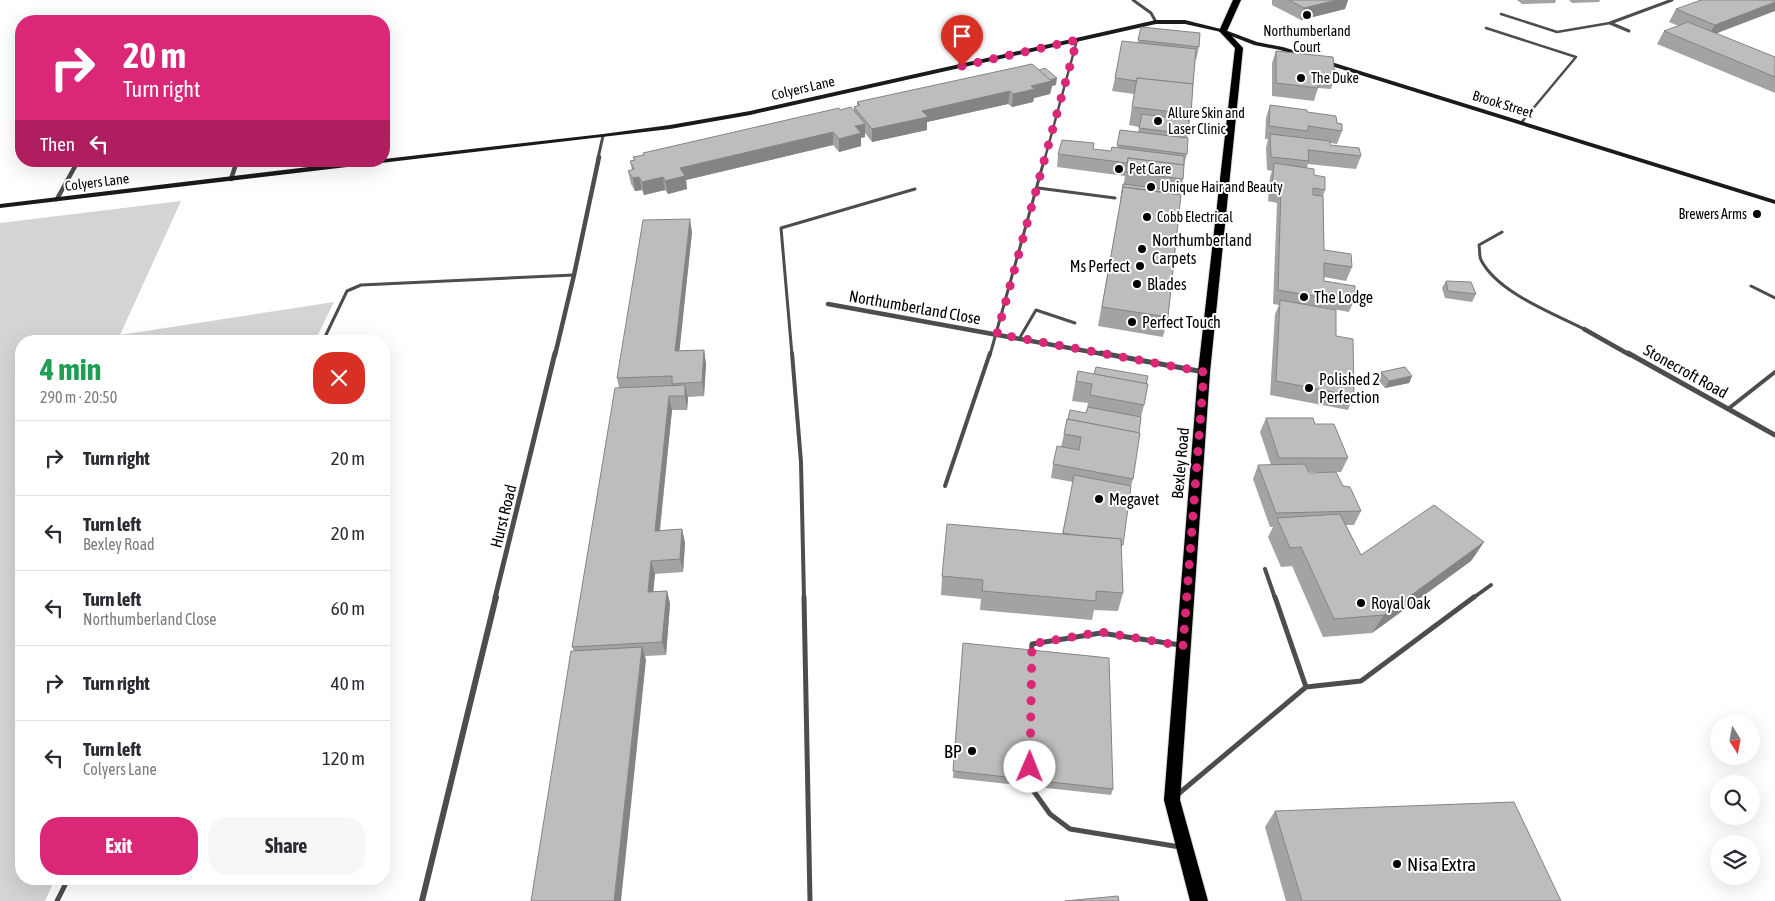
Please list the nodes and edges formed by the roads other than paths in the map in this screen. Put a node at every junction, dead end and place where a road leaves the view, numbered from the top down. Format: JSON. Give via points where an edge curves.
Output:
{"nodes":[{"id":1,"x":1133,"y":0,"type":"edge"},
{"id":2,"x":1237,"y":0,"type":"edge"},
{"id":3,"x":1672,"y":0,"type":"edge"},
{"id":4,"x":1501,"y":14,"type":"dead end"},
{"id":5,"x":1156,"y":22,"type":"junction"},
{"id":6,"x":1610,"y":23,"type":"junction"},
{"id":7,"x":1486,"y":28,"type":"dead end"},
{"id":8,"x":1223,"y":31,"type":"junction"},
{"id":9,"x":1629,"y":31,"type":"dead end"},
{"id":10,"x":1077,"y":40,"type":"junction"},
{"id":11,"x":1521,"y":123,"type":"junction"},
{"id":12,"x":603,"y":136,"type":"junction"},
{"id":13,"x":390,"y":160,"type":"edge"},
{"id":14,"x":75,"y":167,"type":"edge"},
{"id":15,"x":235,"y":167,"type":"edge"},
{"id":16,"x":330,"y":167,"type":"edge"},
{"id":17,"x":230,"y":179,"type":"junction"},
{"id":18,"x":1038,"y":188,"type":"junction"},
{"id":19,"x":915,"y":189,"type":"dead end"},
{"id":20,"x":1115,"y":198,"type":"dead end"},
{"id":21,"x":57,"y":199,"type":"junction"},
{"id":22,"x":1775,"y":202,"type":"edge"},
{"id":23,"x":0,"y":206,"type":"edge"},
{"id":24,"x":1502,"y":232,"type":"dead end"},
{"id":25,"x":574,"y":275,"type":"junction"},
{"id":26,"x":1751,"y":286,"type":"dead end"},
{"id":27,"x":1775,"y":298,"type":"edge"},
{"id":28,"x":828,"y":304,"type":"dead end"},
{"id":29,"x":1075,"y":323,"type":"dead end"},
{"id":30,"x":1584,"y":329,"type":"joint"},
{"id":31,"x":997,"y":334,"type":"junction"},
{"id":32,"x":326,"y":335,"type":"edge"},
{"id":33,"x":1019,"y":338,"type":"junction"},
{"id":34,"x":1204,"y":372,"type":"junction"},
{"id":35,"x":1775,"y":372,"type":"edge"},
{"id":36,"x":1728,"y":409,"type":"junction"},
{"id":37,"x":1775,"y":435,"type":"edge"},
{"id":38,"x":945,"y":486,"type":"dead end"},
{"id":39,"x":1265,"y":569,"type":"dead end"},
{"id":40,"x":1490,"y":585,"type":"dead end"},
{"id":41,"x":1183,"y":646,"type":"junction"},
{"id":42,"x":1031,"y":657,"type":"edge"},
{"id":43,"x":1306,"y":686,"type":"junction"},
{"id":44,"x":1030,"y":776,"type":"edge"},
{"id":45,"x":1172,"y":800,"type":"junction"},
{"id":46,"x":1185,"y":848,"type":"junction"},
{"id":47,"x":65,"y":885,"type":"edge"},
{"id":48,"x":57,"y":901,"type":"edge"},
{"id":49,"x":422,"y":901,"type":"edge"},
{"id":50,"x":810,"y":901,"type":"edge"},
{"id":51,"x":1199,"y":901,"type":"edge"}],
"edges":[{"from":1,"to":5,"type":"street"},
{"from":2,"to":8,"type":"main road"},
{"from":3,"to":6,"type":"street"},
{"from":4,"to":6,"type":"lane","via":[[1557,32]]},
{"from":5,"to":8,"type":"street","name":"Colyers Lane","via":[[1185,22]]},
{"from":5,"to":10,"type":"street","name":"Colyers Lane"},
{"from":6,"to":9,"type":"street"},
{"from":7,"to":11,"type":"lane","via":[[1576,57]]},
{"from":8,"to":11,"type":"street","name":"Brook Street","via":[[1256,44],[1281,48]]},
{"from":8,"to":34,"type":"main road","name":"Bexley Road","via":[[1238,48]]},
{"from":10,"to":12,"type":"street","name":"Colyers Lane","via":[[750,113]]},
{"from":10,"to":18,"type":"lane"},
{"from":11,"to":22,"type":"street","name":"Brook Street"},
{"from":12,"to":13,"type":"street","name":"Colyers Lane"},
{"from":12,"to":25,"type":"street","name":"Hurst Road"},
{"from":14,"to":21,"type":"street","name":"Colyers Lane"},
{"from":15,"to":17,"type":"street"},
{"from":16,"to":17,"type":"street","name":"Colyers Lane"},
{"from":17,"to":21,"type":"street","name":"Colyers Lane"},
{"from":18,"to":20,"type":"lane"},
{"from":18,"to":31,"type":"lane"},
{"from":19,"to":50,"type":"lane","via":[[781,228],[801,462]]},
{"from":21,"to":23,"type":"street","name":"Colyers Lane"},
{"from":24,"to":30,"type":"lane","via":[[1479,245],[1480,259],[1512,291]]},
{"from":25,"to":32,"type":"lane","via":[[361,285],[347,292]]},
{"from":25,"to":49,"type":"street","name":"Hurst Road"},
{"from":26,"to":27,"type":"lane"},
{"from":28,"to":31,"type":"street","name":"Northumberland Close"},
{"from":29,"to":33,"type":"lane","via":[[1036,310]]},
{"from":30,"to":36,"type":"street","name":"Stonecroft Road"},
{"from":31,"to":33,"type":"street","name":"Northumberland Close"},
{"from":31,"to":38,"type":"lane"},
{"from":33,"to":34,"type":"street","name":"Northumberland Close"},
{"from":34,"to":41,"type":"main road","name":"Bexley Road"},
{"from":35,"to":36,"type":"lane"},
{"from":36,"to":37,"type":"street","name":"Stonecroft Road"},
{"from":39,"to":43,"type":"lane"},
{"from":40,"to":43,"type":"lane","via":[[1362,681]]},
{"from":41,"to":42,"type":"lane","via":[[1101,632],[1032,644]]},
{"from":41,"to":45,"type":"main road","name":"Bexley Road"},
{"from":43,"to":45,"type":"lane"},
{"from":44,"to":46,"type":"lane","via":[[1030,786],[1050,814],[1070,828]]},
{"from":45,"to":46,"type":"main road","name":"Bexley Road"},
{"from":46,"to":51,"type":"main road","name":"Bexley Road"},
{"from":47,"to":48,"type":"lane"}]}
